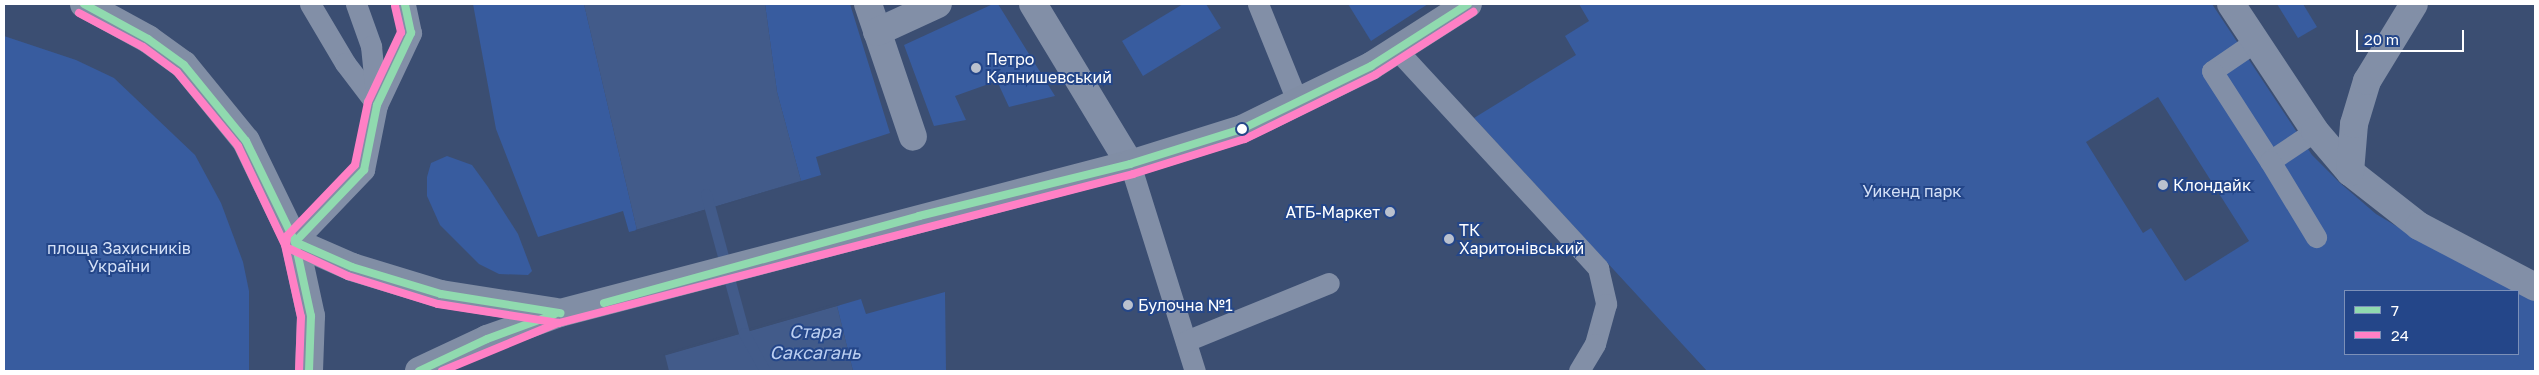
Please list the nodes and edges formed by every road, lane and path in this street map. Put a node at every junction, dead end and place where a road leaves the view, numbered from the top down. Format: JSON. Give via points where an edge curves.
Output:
{"nodes":[{"id":1,"x":84,"y":4,"type":"edge"},
{"id":2,"x":310,"y":4,"type":"edge"},
{"id":3,"x":356,"y":4,"type":"edge"},
{"id":4,"x":405,"y":4,"type":"edge"},
{"id":5,"x":868,"y":4,"type":"edge"},
{"id":6,"x":938,"y":4,"type":"edge"},
{"id":7,"x":1033,"y":4,"type":"edge"},
{"id":8,"x":1258,"y":4,"type":"edge"},
{"id":9,"x":1468,"y":4,"type":"edge"},
{"id":10,"x":2231,"y":4,"type":"edge"},
{"id":11,"x":2414,"y":4,"type":"edge"},
{"id":12,"x":877,"y":32,"type":"junction"},
{"id":13,"x":2256,"y":41,"type":"junction"},
{"id":14,"x":1397,"y":50,"type":"junction"},
{"id":15,"x":1298,"y":103,"type":"junction"},
{"id":16,"x":377,"y":105,"type":"junction"},
{"id":17,"x":2316,"y":132,"type":"junction"},
{"id":18,"x":914,"y":137,"type":"dead end"},
{"id":19,"x":2270,"y":161,"type":"junction"},
{"id":20,"x":1130,"y":164,"type":"junction"},
{"id":21,"x":2350,"y":172,"type":"junction"},
{"id":22,"x":2316,"y":237,"type":"dead end"},
{"id":23,"x":295,"y":242,"type":"junction"},
{"id":24,"x":1329,"y":283,"type":"dead end"},
{"id":25,"x":2535,"y":287,"type":"edge"},
{"id":26,"x":560,"y":312,"type":"junction"},
{"id":27,"x":1186,"y":341,"type":"junction"},
{"id":28,"x":309,"y":371,"type":"edge"},
{"id":29,"x":419,"y":371,"type":"edge"},
{"id":30,"x":1195,"y":371,"type":"edge"},
{"id":31,"x":1579,"y":371,"type":"edge"}],
"edges":[{"from":1,"to":23,"type":"main road","via":[[159,46],[204,86],[246,141]]},
{"from":2,"to":16,"type":"lane","via":[[345,63]]},
{"from":3,"to":16,"type":"lane","via":[[371,46]]},
{"from":4,"to":16,"type":"lane","via":[[411,32]]},
{"from":5,"to":12,"type":"street"},
{"from":6,"to":12,"type":"street"},
{"from":7,"to":20,"type":"street"},
{"from":8,"to":15,"type":"lane"},
{"from":9,"to":14,"type":"main road"},
{"from":10,"to":13,"type":"street"},
{"from":11,"to":21,"type":"street","via":[[2367,81],[2354,124]]},
{"from":12,"to":18,"type":"street"},
{"from":13,"to":17,"type":"street"},
{"from":13,"to":19,"type":"lane","via":[[2212,71]]},
{"from":14,"to":15,"type":"main road"},
{"from":14,"to":31,"type":"lane","via":[[1598,268],[1606,304],[1595,344]]},
{"from":15,"to":20,"type":"main road","via":[[1242,129]]},
{"from":16,"to":23,"type":"lane","via":[[364,170]]},
{"from":17,"to":19,"type":"lane"},
{"from":17,"to":21,"type":"street"},
{"from":19,"to":22,"type":"lane"},
{"from":20,"to":26,"type":"main road","via":[[919,216],[604,303]]},
{"from":20,"to":27,"type":"lane"},
{"from":21,"to":25,"type":"street","via":[[2419,226]]},
{"from":23,"to":26,"type":"main road","via":[[352,267],[441,294]]},
{"from":23,"to":28,"type":"main road","via":[[311,316]]},
{"from":24,"to":27,"type":"lane"},
{"from":26,"to":29,"type":"main road","via":[[487,339]]},
{"from":27,"to":30,"type":"lane"}]}
